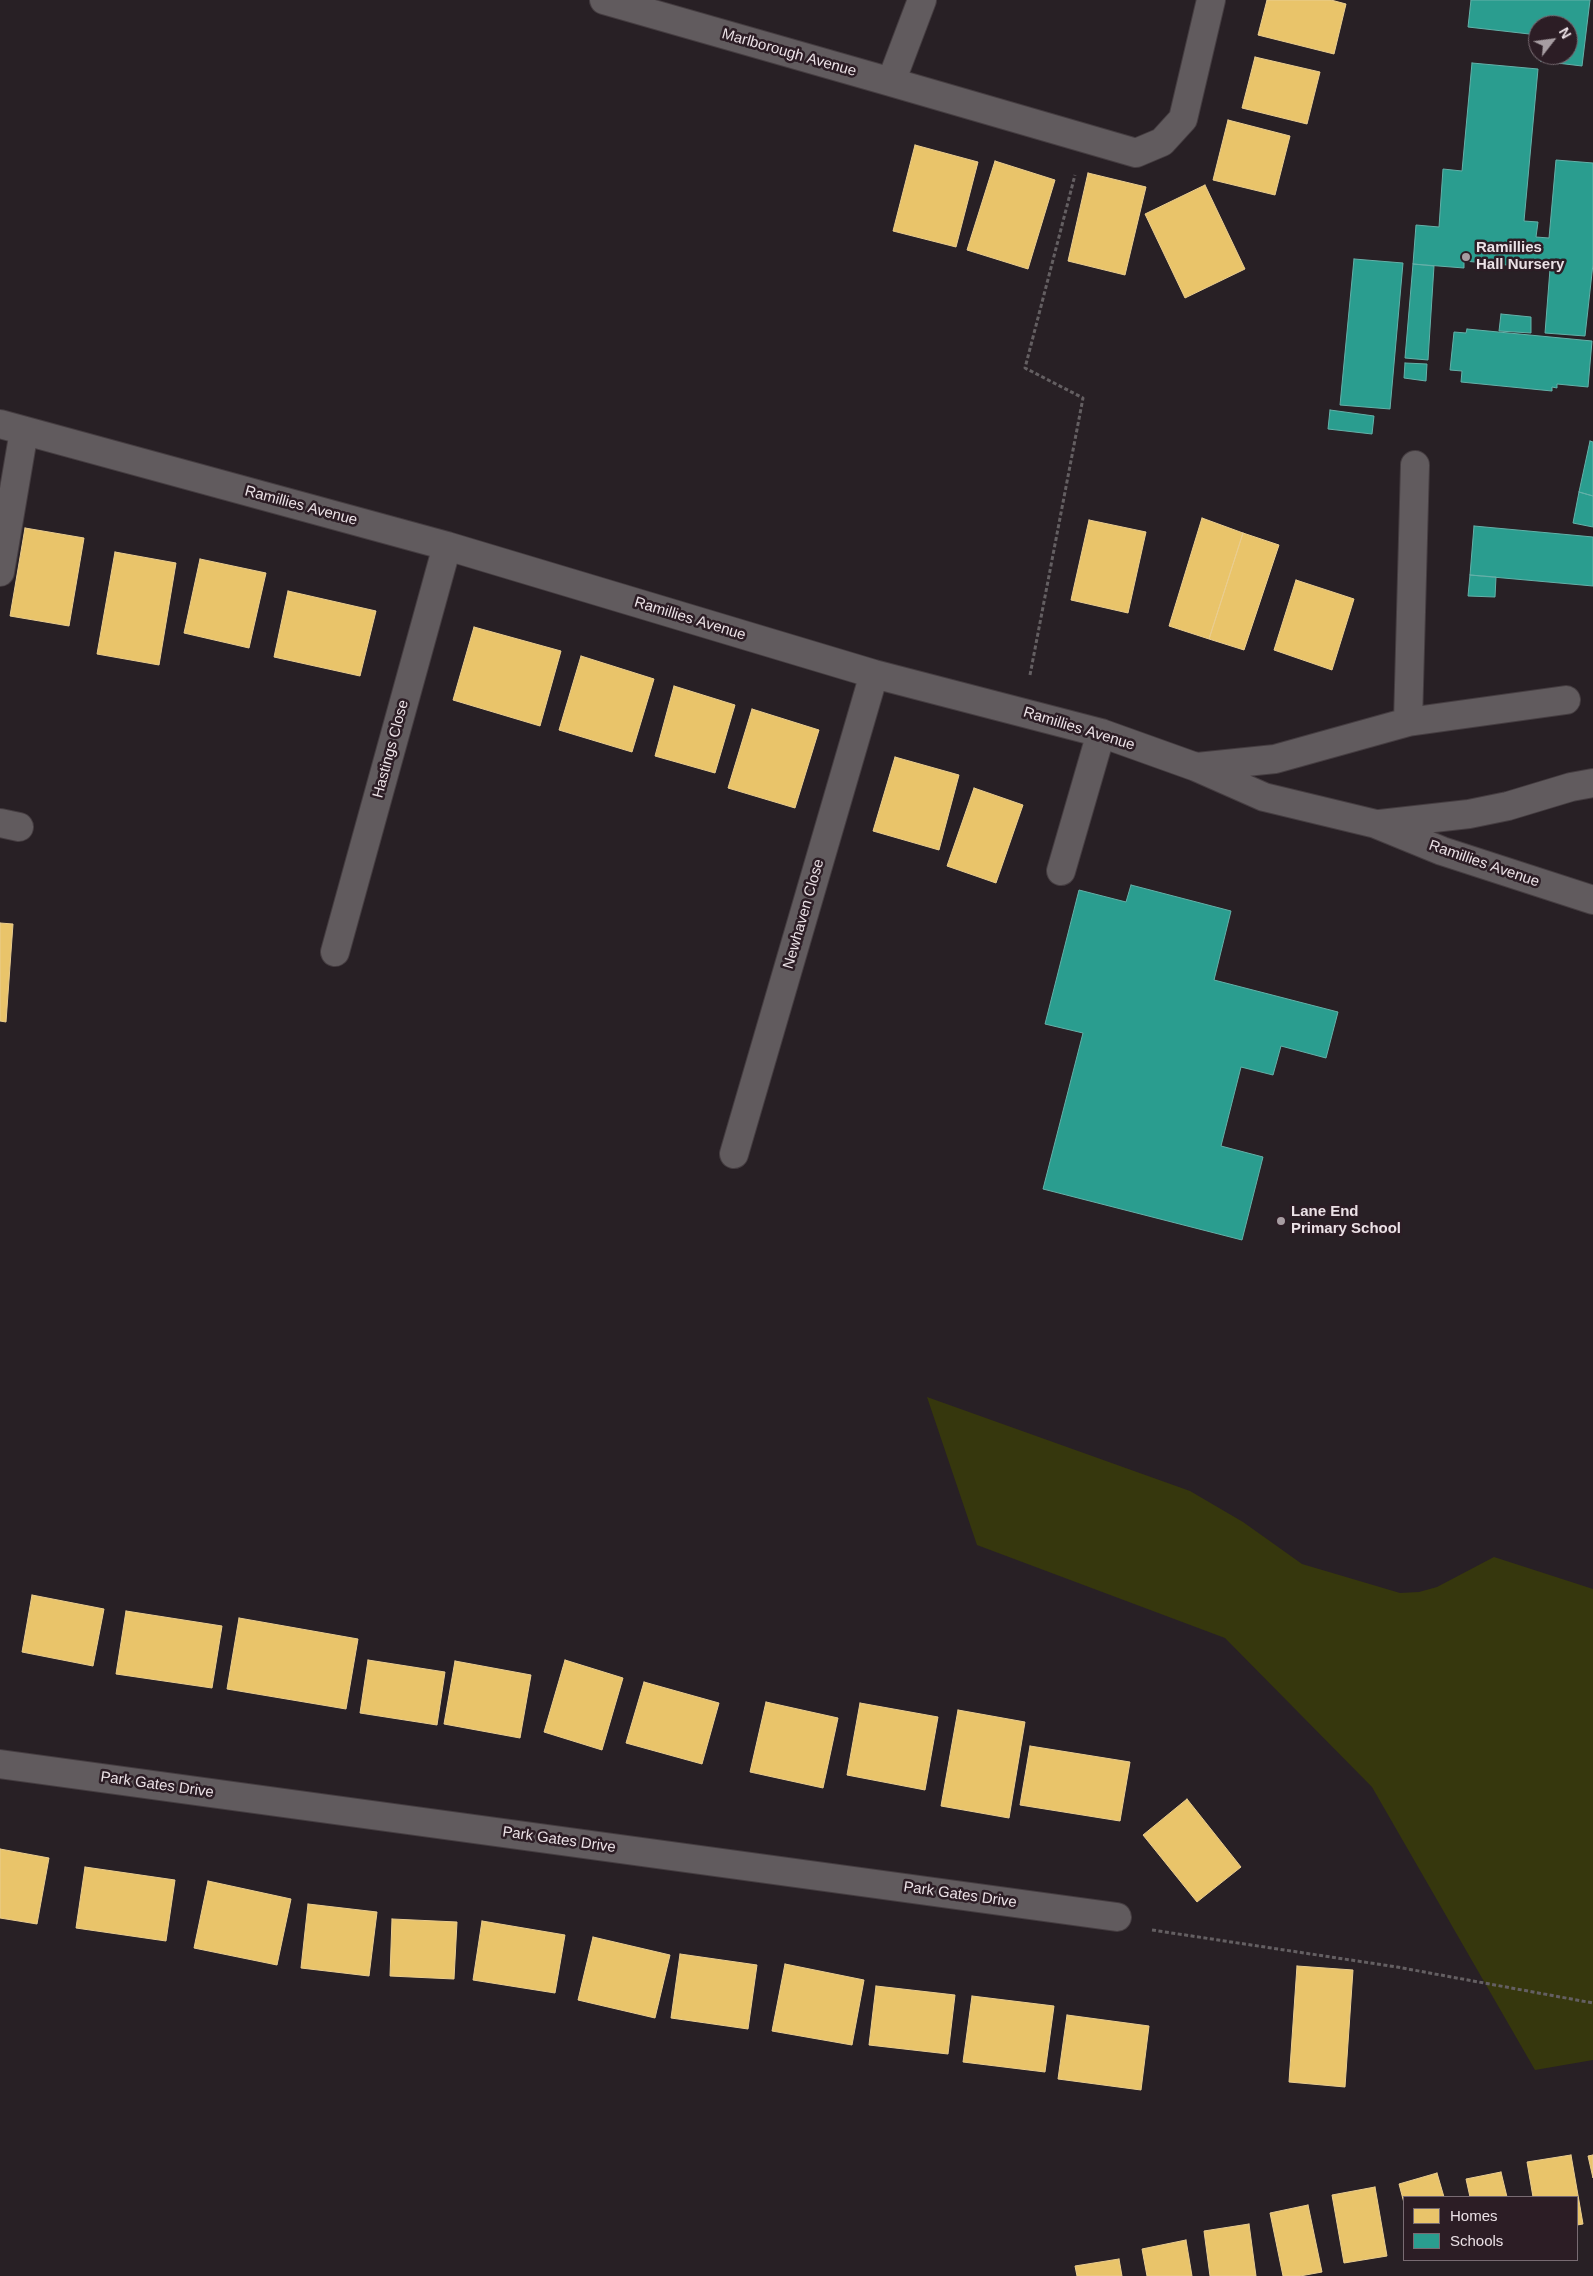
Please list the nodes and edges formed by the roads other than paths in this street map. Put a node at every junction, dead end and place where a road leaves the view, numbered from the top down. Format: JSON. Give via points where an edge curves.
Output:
{"nodes":[{"id":1,"x":604,"y":0,"type":"edge"},
{"id":2,"x":922,"y":0,"type":"edge"},
{"id":3,"x":1210,"y":0,"type":"edge"},
{"id":4,"x":891,"y":82,"type":"junction"},
{"id":5,"x":12,"y":427,"type":"edge"},
{"id":6,"x":1414,"y":465,"type":"dead end"},
{"id":7,"x":447,"y":546,"type":"junction"},
{"id":8,"x":0,"y":572,"type":"edge"},
{"id":9,"x":874,"y":674,"type":"junction"},
{"id":10,"x":1566,"y":700,"type":"dead end"},
{"id":11,"x":1408,"y":722,"type":"junction"},
{"id":12,"x":1101,"y":733,"type":"junction"},
{"id":13,"x":1196,"y":768,"type":"junction"},
{"id":14,"x":1593,"y":784,"type":"edge"},
{"id":15,"x":1376,"y":824,"type":"junction"},
{"id":16,"x":1062,"y":871,"type":"dead end"},
{"id":17,"x":1593,"y":900,"type":"edge"},
{"id":18,"x":335,"y":952,"type":"dead end"},
{"id":19,"x":734,"y":1154,"type":"dead end"},
{"id":20,"x":0,"y":1764,"type":"edge"},
{"id":21,"x":1118,"y":1917,"type":"road end"}],
"edges":[{"from":1,"to":4,"type":"street","name":"Marlborough Avenue"},
{"from":2,"to":4,"type":"street"},
{"from":3,"to":4,"type":"street","name":"Marlborough Avenue","via":[[1183,119],[1162,142],[1136,153]]},
{"from":5,"to":7,"type":"street","name":"Ramillies Avenue"},
{"from":5,"to":8,"type":"street"},
{"from":6,"to":11,"type":"street"},
{"from":7,"to":9,"type":"street","name":"Ramillies Avenue"},
{"from":7,"to":18,"type":"street","name":"Hastings Close"},
{"from":9,"to":12,"type":"street","name":"Ramillies Avenue"},
{"from":9,"to":19,"type":"street","name":"Newhaven Close"},
{"from":10,"to":11,"type":"street"},
{"from":11,"to":13,"type":"street","via":[[1275,759]]},
{"from":12,"to":13,"type":"street","name":"Ramillies Avenue"},
{"from":12,"to":16,"type":"street"},
{"from":13,"to":15,"type":"street","name":"Ramillies Avenue","via":[[1264,797]]},
{"from":14,"to":15,"type":"street","name":"Ramillies Avenue","via":[[1571,786],[1508,806],[1469,814]]},
{"from":15,"to":17,"type":"street","name":"Ramillies Avenue","via":[[1442,851]]},
{"from":20,"to":21,"type":"street","name":"Park Gates Drive"}]}
